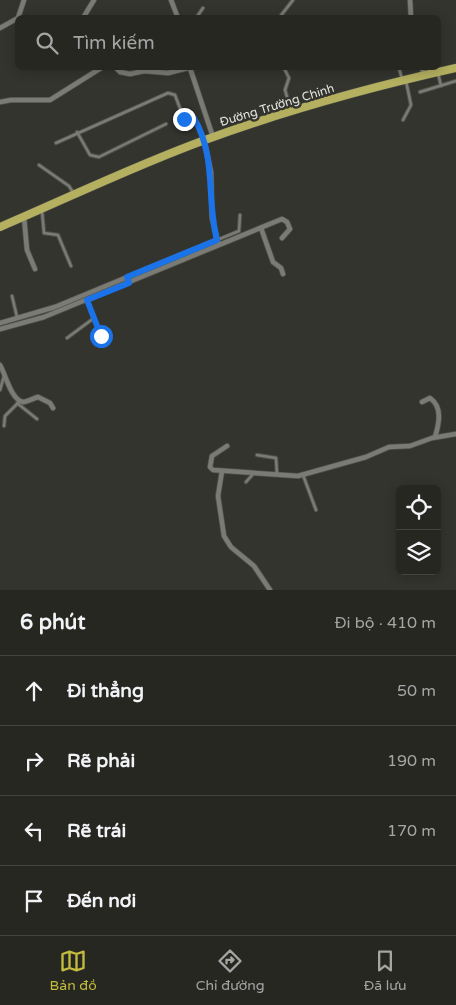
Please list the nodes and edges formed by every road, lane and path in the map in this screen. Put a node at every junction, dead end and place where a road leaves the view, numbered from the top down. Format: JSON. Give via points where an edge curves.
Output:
{"nodes":[{"id":1,"x":24,"y":0,"type":"edge"},
{"id":2,"x":94,"y":0,"type":"edge"},
{"id":3,"x":171,"y":0,"type":"edge"},
{"id":4,"x":293,"y":0,"type":"edge"},
{"id":5,"x":410,"y":0,"type":"edge"},
{"id":6,"x":203,"y":8,"type":"dead end"},
{"id":7,"x":19,"y":15,"type":"edge"},
{"id":8,"x":85,"y":15,"type":"edge"},
{"id":9,"x":177,"y":15,"type":"edge"},
{"id":10,"x":198,"y":15,"type":"edge"},
{"id":11,"x":281,"y":15,"type":"edge"},
{"id":12,"x":411,"y":15,"type":"edge"},
{"id":13,"x":15,"y":20,"type":"edge"},
{"id":14,"x":0,"y":28,"type":"edge"},
{"id":15,"x":456,"y":68,"type":"edge"},
{"id":16,"x":99,"y":70,"type":"edge"},
{"id":17,"x":119,"y":70,"type":"edge"},
{"id":18,"x":180,"y":70,"type":"edge"},
{"id":19,"x":190,"y":70,"type":"edge"},
{"id":20,"x":285,"y":70,"type":"edge"},
{"id":21,"x":400,"y":70,"type":"edge"},
{"id":22,"x":423,"y":71,"type":"edge"},
{"id":23,"x":438,"y":72,"type":"junction"},
{"id":24,"x":404,"y":80,"type":"junction"},
{"id":25,"x":456,"y":81,"type":"edge"},
{"id":26,"x":441,"y":86,"type":"junction"},
{"id":27,"x":420,"y":92,"type":"dead end"},
{"id":28,"x":0,"y":102,"type":"edge"},
{"id":29,"x":291,"y":112,"type":"junction"},
{"id":30,"x":182,"y":116,"type":"junction"},
{"id":31,"x":176,"y":120,"type":"dead end"},
{"id":32,"x":403,"y":120,"type":"dead end"},
{"id":33,"x":166,"y":124,"type":"dead end"},
{"id":34,"x":77,"y":132,"type":"junction"},
{"id":35,"x":213,"y":137,"type":"junction"},
{"id":36,"x":204,"y":140,"type":"junction"},
{"id":37,"x":56,"y":142,"type":"dead end"},
{"id":38,"x":39,"y":166,"type":"dead end"},
{"id":39,"x":74,"y":195,"type":"junction"},
{"id":40,"x":42,"y":209,"type":"junction"},
{"id":41,"x":240,"y":215,"type":"dead end"},
{"id":42,"x":24,"y":217,"type":"junction"},
{"id":43,"x":0,"y":227,"type":"edge"},
{"id":44,"x":261,"y":228,"type":"junction"},
{"id":45,"x":282,"y":238,"type":"dead end"},
{"id":46,"x":218,"y":243,"type":"junction"},
{"id":47,"x":71,"y":266,"type":"dead end"},
{"id":48,"x":35,"y":269,"type":"dead end"},
{"id":49,"x":283,"y":274,"type":"dead end"},
{"id":50,"x":128,"y":280,"type":"junction"},
{"id":51,"x":12,"y":296,"type":"dead end"},
{"id":52,"x":87,"y":300,"type":"junction"},
{"id":53,"x":18,"y":318,"type":"junction"},
{"id":54,"x":94,"y":318,"type":"junction"},
{"id":55,"x":0,"y":323,"type":"edge"},
{"id":56,"x":0,"y":330,"type":"edge"},
{"id":57,"x":67,"y":338,"type":"dead end"},
{"id":58,"x":96,"y":343,"type":"dead end"},
{"id":59,"x":0,"y":364,"type":"edge"},
{"id":60,"x":4,"y":375,"type":"junction"},
{"id":61,"x":0,"y":390,"type":"edge"},
{"id":62,"x":19,"y":402,"type":"junction"},
{"id":63,"x":422,"y":402,"type":"dead end"},
{"id":64,"x":53,"y":408,"type":"dead end"},
{"id":65,"x":37,"y":419,"type":"dead end"},
{"id":66,"x":4,"y":426,"type":"dead end"},
{"id":67,"x":456,"y":434,"type":"edge"},
{"id":68,"x":435,"y":437,"type":"junction"},
{"id":69,"x":227,"y":446,"type":"dead end"},
{"id":70,"x":257,"y":455,"type":"dead end"},
{"id":71,"x":222,"y":471,"type":"junction"},
{"id":72,"x":254,"y":473,"type":"junction"},
{"id":73,"x":277,"y":475,"type":"junction"},
{"id":74,"x":303,"y":475,"type":"junction"},
{"id":75,"x":246,"y":482,"type":"dead end"},
{"id":76,"x":316,"y":510,"type":"dead end"},
{"id":77,"x":270,"y":590,"type":"edge"}],
"edges":[{"from":1,"to":7,"type":"street"},
{"from":2,"to":8,"type":"street"},
{"from":3,"to":9,"type":"street"},
{"from":4,"to":11,"type":"lane"},
{"from":5,"to":12,"type":"street"},
{"from":6,"to":10,"type":"lane"},
{"from":13,"to":14,"type":"street"},
{"from":15,"to":23,"type":"highway","name":"Đường Trường Chinh"},
{"from":16,"to":28,"type":"street","via":[[50,100]]},
{"from":17,"to":18,"type":"street","via":[[125,74],[148,71],[162,74]]},
{"from":19,"to":35,"type":"street"},
{"from":20,"to":29,"type":"lane","via":[[289,78],[285,90]]},
{"from":21,"to":24,"type":"lane"},
{"from":22,"to":23,"type":"highway","name":"Đường Trường Chinh"},
{"from":22,"to":24,"type":"highway","name":"Đường Trường Chinh"},
{"from":23,"to":26,"type":"lane"},
{"from":24,"to":29,"type":"highway","name":"Đường Trường Chinh"},
{"from":24,"to":32,"type":"lane","via":[[411,105]]},
{"from":25,"to":26,"type":"lane"},
{"from":26,"to":27,"type":"lane"},
{"from":29,"to":35,"type":"highway","name":"Đường Trường Chinh"},
{"from":30,"to":31,"type":"lane"},
{"from":30,"to":34,"type":"lane","via":[[174,95],[164,93]]},
{"from":30,"to":36,"type":"lane","via":[[184,119],[194,118]]},
{"from":33,"to":34,"type":"lane","via":[[99,157],[90,155]]},
{"from":34,"to":37,"type":"lane"},
{"from":35,"to":36,"type":"highway","name":"Đường Trường Chinh"},
{"from":36,"to":39,"type":"highway","name":"Đường Trường Chinh"},
{"from":36,"to":46,"type":"street","via":[[211,172],[212,218]]},
{"from":38,"to":39,"type":"lane","via":[[69,186]]},
{"from":39,"to":40,"type":"highway","name":"Đường Trường Chinh"},
{"from":40,"to":42,"type":"highway","name":"Đường Trường Chinh"},
{"from":40,"to":47,"type":"lane","via":[[44,233],[58,235]]},
{"from":41,"to":46,"type":"lane","via":[[239,231]]},
{"from":42,"to":43,"type":"highway","name":"Đường Trường Chinh"},
{"from":42,"to":48,"type":"street","via":[[27,250]]},
{"from":44,"to":45,"type":"street","via":[[282,219],[290,232]]},
{"from":44,"to":46,"type":"street"},
{"from":44,"to":49,"type":"street","via":[[272,262],[281,268]]},
{"from":46,"to":50,"type":"street"},
{"from":50,"to":52,"type":"street"},
{"from":50,"to":53,"type":"street"},
{"from":51,"to":53,"type":"lane"},
{"from":52,"to":54,"type":"lane"},
{"from":52,"to":56,"type":"street"},
{"from":53,"to":55,"type":"street"},
{"from":54,"to":57,"type":"lane"},
{"from":54,"to":58,"type":"lane","via":[[101,336]]},
{"from":59,"to":60,"type":"street"},
{"from":60,"to":61,"type":"lane"},
{"from":60,"to":62,"type":"street"},
{"from":62,"to":64,"type":"street","via":[[38,397]]},
{"from":62,"to":65,"type":"lane"},
{"from":62,"to":66,"type":"lane","via":[[6,416]]},
{"from":63,"to":68,"type":"street","via":[[430,398],[438,408],[440,421]]},
{"from":67,"to":68,"type":"street"},
{"from":68,"to":74,"type":"street","via":[[414,445],[389,447]]},
{"from":69,"to":71,"type":"street","via":[[215,452],[210,462],[213,470]]},
{"from":70,"to":73,"type":"lane","via":[[276,458]]},
{"from":71,"to":72,"type":"street"},
{"from":71,"to":77,"type":"street","via":[[218,496],[224,536],[231,547],[254,566]]},
{"from":72,"to":73,"type":"street"},
{"from":72,"to":75,"type":"lane"},
{"from":73,"to":74,"type":"street"},
{"from":74,"to":76,"type":"lane"}]}
